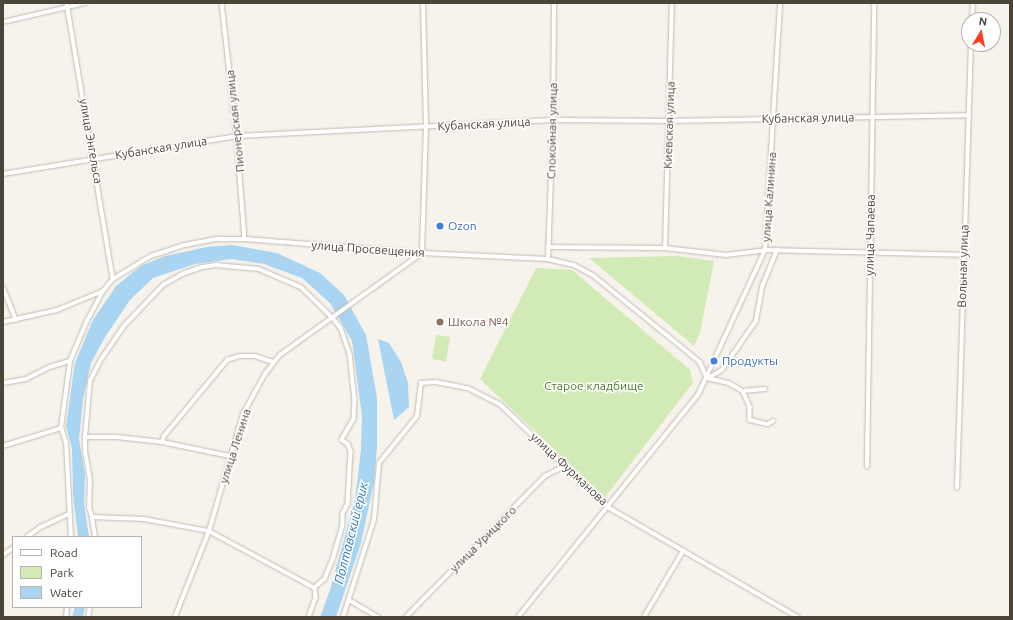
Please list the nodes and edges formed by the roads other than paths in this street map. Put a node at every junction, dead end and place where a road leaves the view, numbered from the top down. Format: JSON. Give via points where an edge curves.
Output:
{"nodes":[{"id":1,"x":85,"y":3,"type":"edge"},
{"id":2,"x":222,"y":3,"type":"edge"},
{"id":3,"x":423,"y":3,"type":"edge"},
{"id":4,"x":554,"y":3,"type":"edge"},
{"id":5,"x":672,"y":3,"type":"edge"},
{"id":6,"x":780,"y":3,"type":"edge"},
{"id":7,"x":874,"y":3,"type":"edge"},
{"id":8,"x":67,"y":5,"type":"edge"},
{"id":9,"x":3,"y":22,"type":"edge"},
{"id":10,"x":971,"y":52,"type":"edge"},
{"id":11,"x":969,"y":115,"type":"junction"},
{"id":12,"x":872,"y":117,"type":"junction"},
{"id":13,"x":774,"y":118,"type":"junction"},
{"id":14,"x":553,"y":120,"type":"junction"},
{"id":15,"x":670,"y":121,"type":"junction"},
{"id":16,"x":426,"y":126,"type":"junction"},
{"id":17,"x":238,"y":136,"type":"junction"},
{"id":18,"x":95,"y":158,"type":"junction"},
{"id":19,"x":3,"y":174,"type":"edge"},
{"id":20,"x":245,"y":239,"type":"junction"},
{"id":21,"x":548,"y":247,"type":"junction"},
{"id":22,"x":665,"y":248,"type":"junction"},
{"id":23,"x":765,"y":250,"type":"junction"},
{"id":24,"x":777,"y":250,"type":"junction"},
{"id":25,"x":422,"y":253,"type":"junction"},
{"id":26,"x":870,"y":253,"type":"junction"},
{"id":27,"x":963,"y":255,"type":"junction"},
{"id":28,"x":548,"y":258,"type":"junction"},
{"id":29,"x":113,"y":279,"type":"junction"},
{"id":30,"x":3,"y":287,"type":"edge"},
{"id":31,"x":103,"y":291,"type":"junction"},
{"id":32,"x":332,"y":317,"type":"junction"},
{"id":33,"x":16,"y":320,"type":"junction"},
{"id":34,"x":3,"y":322,"type":"edge"},
{"id":35,"x":70,"y":361,"type":"junction"},
{"id":36,"x":273,"y":362,"type":"junction"},
{"id":37,"x":706,"y":378,"type":"junction"},
{"id":38,"x":3,"y":383,"type":"edge"},
{"id":39,"x":764,"y":389,"type":"dead end"},
{"id":40,"x":743,"y":392,"type":"junction"},
{"id":41,"x":773,"y":421,"type":"dead end"},
{"id":42,"x":61,"y":428,"type":"junction"},
{"id":43,"x":85,"y":437,"type":"junction"},
{"id":44,"x":162,"y":442,"type":"junction"},
{"id":45,"x":3,"y":446,"type":"edge"},
{"id":46,"x":230,"y":456,"type":"junction"},
{"id":47,"x":565,"y":466,"type":"junction"},
{"id":48,"x":867,"y":467,"type":"dead end"},
{"id":49,"x":957,"y":488,"type":"dead end"},
{"id":50,"x":608,"y":507,"type":"junction"},
{"id":51,"x":69,"y":514,"type":"junction"},
{"id":52,"x":92,"y":517,"type":"junction"},
{"id":53,"x":209,"y":531,"type":"junction"},
{"id":54,"x":28,"y":536,"type":"edge"},
{"id":55,"x":71,"y":536,"type":"edge"},
{"id":56,"x":94,"y":536,"type":"edge"},
{"id":57,"x":12,"y":549,"type":"edge"},
{"id":58,"x":683,"y":551,"type":"junction"},
{"id":59,"x":3,"y":555,"type":"edge"},
{"id":60,"x":315,"y":588,"type":"junction"},
{"id":61,"x":349,"y":600,"type":"junction"},
{"id":62,"x":175,"y":617,"type":"edge"},
{"id":63,"x":309,"y":617,"type":"edge"},
{"id":64,"x":342,"y":617,"type":"edge"},
{"id":65,"x":379,"y":617,"type":"edge"},
{"id":66,"x":406,"y":617,"type":"edge"},
{"id":67,"x":518,"y":617,"type":"edge"},
{"id":68,"x":644,"y":617,"type":"edge"},
{"id":69,"x":797,"y":617,"type":"edge"}],
"edges":[{"from":1,"to":8,"type":"street"},
{"from":2,"to":17,"type":"street","name":"Пионерская улица"},
{"from":3,"to":16,"type":"street"},
{"from":4,"to":14,"type":"street","name":"Спокойная улица"},
{"from":5,"to":15,"type":"street","name":"Киевская улица"},
{"from":6,"to":13,"type":"street","name":"улица Калинина"},
{"from":7,"to":12,"type":"street","name":"улица Чапаева"},
{"from":8,"to":9,"type":"street"},
{"from":8,"to":18,"type":"street","name":"улица Энгельса"},
{"from":10,"to":11,"type":"street","name":"Вольная улица"},
{"from":11,"to":12,"type":"street","name":"Кубанская улица"},
{"from":11,"to":27,"type":"street","name":"Вольная улица"},
{"from":12,"to":13,"type":"street","name":"Кубанская улица"},
{"from":12,"to":26,"type":"street","name":"улица Чапаева"},
{"from":13,"to":15,"type":"street","name":"Кубанская улица"},
{"from":13,"to":23,"type":"street","name":"улица Калинина"},
{"from":14,"to":15,"type":"street","name":"Кубанская улица"},
{"from":14,"to":16,"type":"street","name":"Кубанская улица"},
{"from":14,"to":21,"type":"street","name":"Спокойная улица"},
{"from":15,"to":22,"type":"street","name":"Киевская улица"},
{"from":16,"to":17,"type":"street","name":"Кубанская улица"},
{"from":16,"to":25,"type":"street"},
{"from":17,"to":18,"type":"street","name":"Кубанская улица"},
{"from":17,"to":20,"type":"street","name":"Пионерская улица"},
{"from":18,"to":19,"type":"street","name":"Кубанская улица"},
{"from":18,"to":29,"type":"street","name":"улица Энгельса"},
{"from":20,"to":25,"type":"street","name":"улица Просвещения"},
{"from":20,"to":29,"type":"street","name":"улица Просвещения","via":[[217,239],[185,245],[151,256]]},
{"from":21,"to":22,"type":"street"},
{"from":21,"to":28,"type":"street","name":"Спокойная улица"},
{"from":22,"to":23,"type":"street","via":[[726,255]]},
{"from":23,"to":24,"type":"street"},
{"from":23,"to":37,"type":"street","name":"улица Калинина"},
{"from":24,"to":26,"type":"street"},
{"from":24,"to":37,"type":"street","via":[[762,287],[756,321],[722,370]]},
{"from":25,"to":28,"type":"street","name":"улица Просвещения"},
{"from":25,"to":32,"type":"street","name":"улица Ленина"},
{"from":26,"to":27,"type":"street"},
{"from":26,"to":48,"type":"street","name":"улица Чапаева"},
{"from":27,"to":49,"type":"street","name":"Вольная улица"},
{"from":28,"to":37,"type":"street","name":"улица Просвещения","via":[[574,265],[593,275],[700,362]]},
{"from":29,"to":31,"type":"street","name":"улица Просвещения"},
{"from":30,"to":33,"type":"street"},
{"from":31,"to":33,"type":"street","name":"улица Просвещения","via":[[57,310]]},
{"from":31,"to":35,"type":"street"},
{"from":32,"to":36,"type":"street","name":"улица Ленина"},
{"from":32,"to":43,"type":"street","via":[[301,287],[259,269],[216,265],[185,273],[163,285],[124,326],[100,361],[90,380]]},
{"from":32,"to":60,"type":"street","via":[[341,328],[350,354],[355,400],[354,419],[342,440],[348,444],[351,452],[348,504],[343,514],[334,557],[325,579]]},
{"from":33,"to":34,"type":"street","name":"улица Просвещения"},
{"from":35,"to":38,"type":"street","via":[[50,367],[26,379]]},
{"from":35,"to":42,"type":"street"},
{"from":36,"to":44,"type":"street","via":[[254,356],[239,356],[227,360],[164,436]]},
{"from":36,"to":46,"type":"street","name":"улица Ленина","via":[[243,414]]},
{"from":37,"to":40,"type":"street","via":[[729,383]]},
{"from":37,"to":50,"type":"street","name":"улица Калинина","via":[[698,395]]},
{"from":39,"to":40,"type":"street"},
{"from":40,"to":41,"type":"street","via":[[750,407],[750,420],[768,424]]},
{"from":42,"to":45,"type":"street"},
{"from":42,"to":51,"type":"street","via":[[66,443]]},
{"from":43,"to":44,"type":"street","via":[[118,436]]},
{"from":43,"to":52,"type":"street","via":[[90,480],[89,508]]},
{"from":44,"to":46,"type":"street"},
{"from":46,"to":53,"type":"street","name":"улица Ленина"},
{"from":47,"to":50,"type":"street","name":"улица Фурманова"},
{"from":47,"to":61,"type":"street","name":"улица Фурманова","via":[[500,404],[468,388],[436,382],[421,383],[417,416],[380,463],[374,520]]},
{"from":47,"to":66,"type":"street","name":"улица Урицкого","via":[[545,476]]},
{"from":50,"to":58,"type":"street","name":"улица Фурманова"},
{"from":50,"to":67,"type":"street","name":"улица Калинина"},
{"from":51,"to":54,"type":"street"},
{"from":51,"to":55,"type":"street"},
{"from":52,"to":53,"type":"street","via":[[144,518]]},
{"from":52,"to":56,"type":"street"},
{"from":53,"to":60,"type":"street"},
{"from":53,"to":62,"type":"street","name":"улица Ленина"},
{"from":57,"to":59,"type":"street"},
{"from":58,"to":68,"type":"street"},
{"from":58,"to":69,"type":"street","name":"улица Фурманова"},
{"from":60,"to":63,"type":"street","via":[[316,598]]},
{"from":61,"to":64,"type":"street"},
{"from":61,"to":65,"type":"street"}]}
